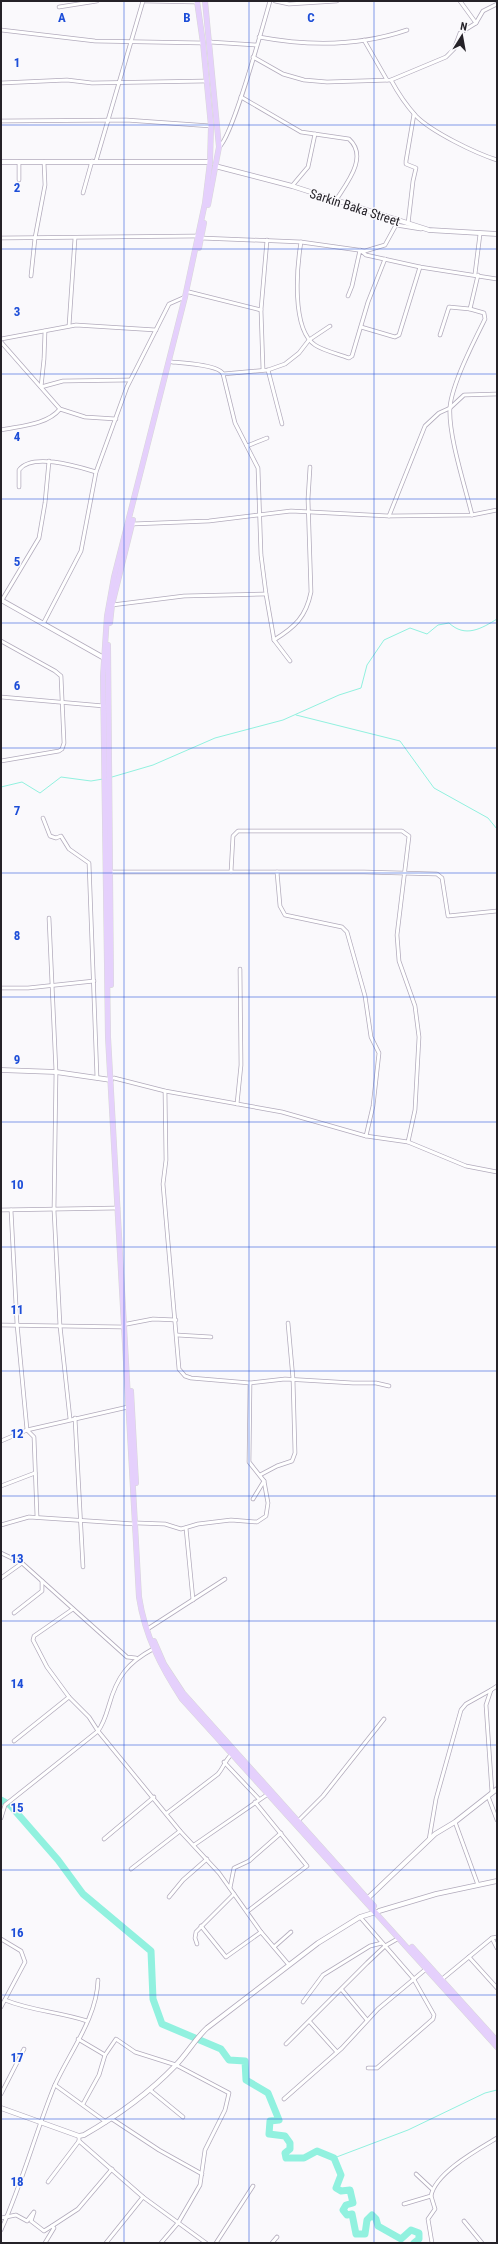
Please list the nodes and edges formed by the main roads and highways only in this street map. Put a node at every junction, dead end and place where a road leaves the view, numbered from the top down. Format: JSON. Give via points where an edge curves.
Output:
{"nodes":[{"id":1,"x":205,"y":1,"type":"edge"},
{"id":2,"x":197,"y":2,"type":"edge"},
{"id":3,"x":210,"y":42,"type":"junction"},
{"id":4,"x":203,"y":43,"type":"junction"},
{"id":5,"x":200,"y":237,"type":"junction"},
{"id":6,"x":167,"y":375,"type":"junction"},
{"id":7,"x":112,"y":1079,"type":"junction"},
{"id":8,"x":120,"y":1229,"type":"junction"},
{"id":9,"x":126,"y":1326,"type":"junction"},
{"id":10,"x":136,"y":1524,"type":"junction"},
{"id":11,"x":321,"y":1849,"type":"junction"},
{"id":12,"x":377,"y":1912,"type":"junction"},
{"id":13,"x":497,"y":2041,"type":"edge"},
{"id":14,"x":497,"y":2047,"type":"edge"}],
"edges":[{"from":1,"to":3,"type":"main road"},
{"from":2,"to":4,"type":"main road"},
{"from":3,"to":4,"type":"main road"},
{"from":3,"to":5,"type":"main road","via":[[219,147]]},
{"from":4,"to":5,"type":"main road","via":[[211,126],[210,162]]},
{"from":5,"to":6,"type":"main road"},
{"from":5,"to":6,"type":"main road","via":[[189,292]]},
{"from":6,"to":7,"type":"main road","via":[[112,605],[108,661]]},
{"from":6,"to":7,"type":"main road","via":[[114,577],[107,616],[104,706],[108,1037]]},
{"from":7,"to":8,"type":"main road"},
{"from":7,"to":8,"type":"main road"},
{"from":8,"to":9,"type":"main road"},
{"from":9,"to":10,"type":"main road"},
{"from":9,"to":10,"type":"main road","via":[[128,1407]]},
{"from":10,"to":11,"type":"main road","via":[[142,1596],[149,1628],[164,1664],[183,1693]]},
{"from":10,"to":11,"type":"main road","via":[[139,1597],[145,1626],[161,1667],[182,1699]]},
{"from":11,"to":12,"type":"main road"},
{"from":11,"to":12,"type":"main road","via":[[368,1898]]},
{"from":12,"to":13,"type":"main road"},
{"from":12,"to":14,"type":"main road"}]}
